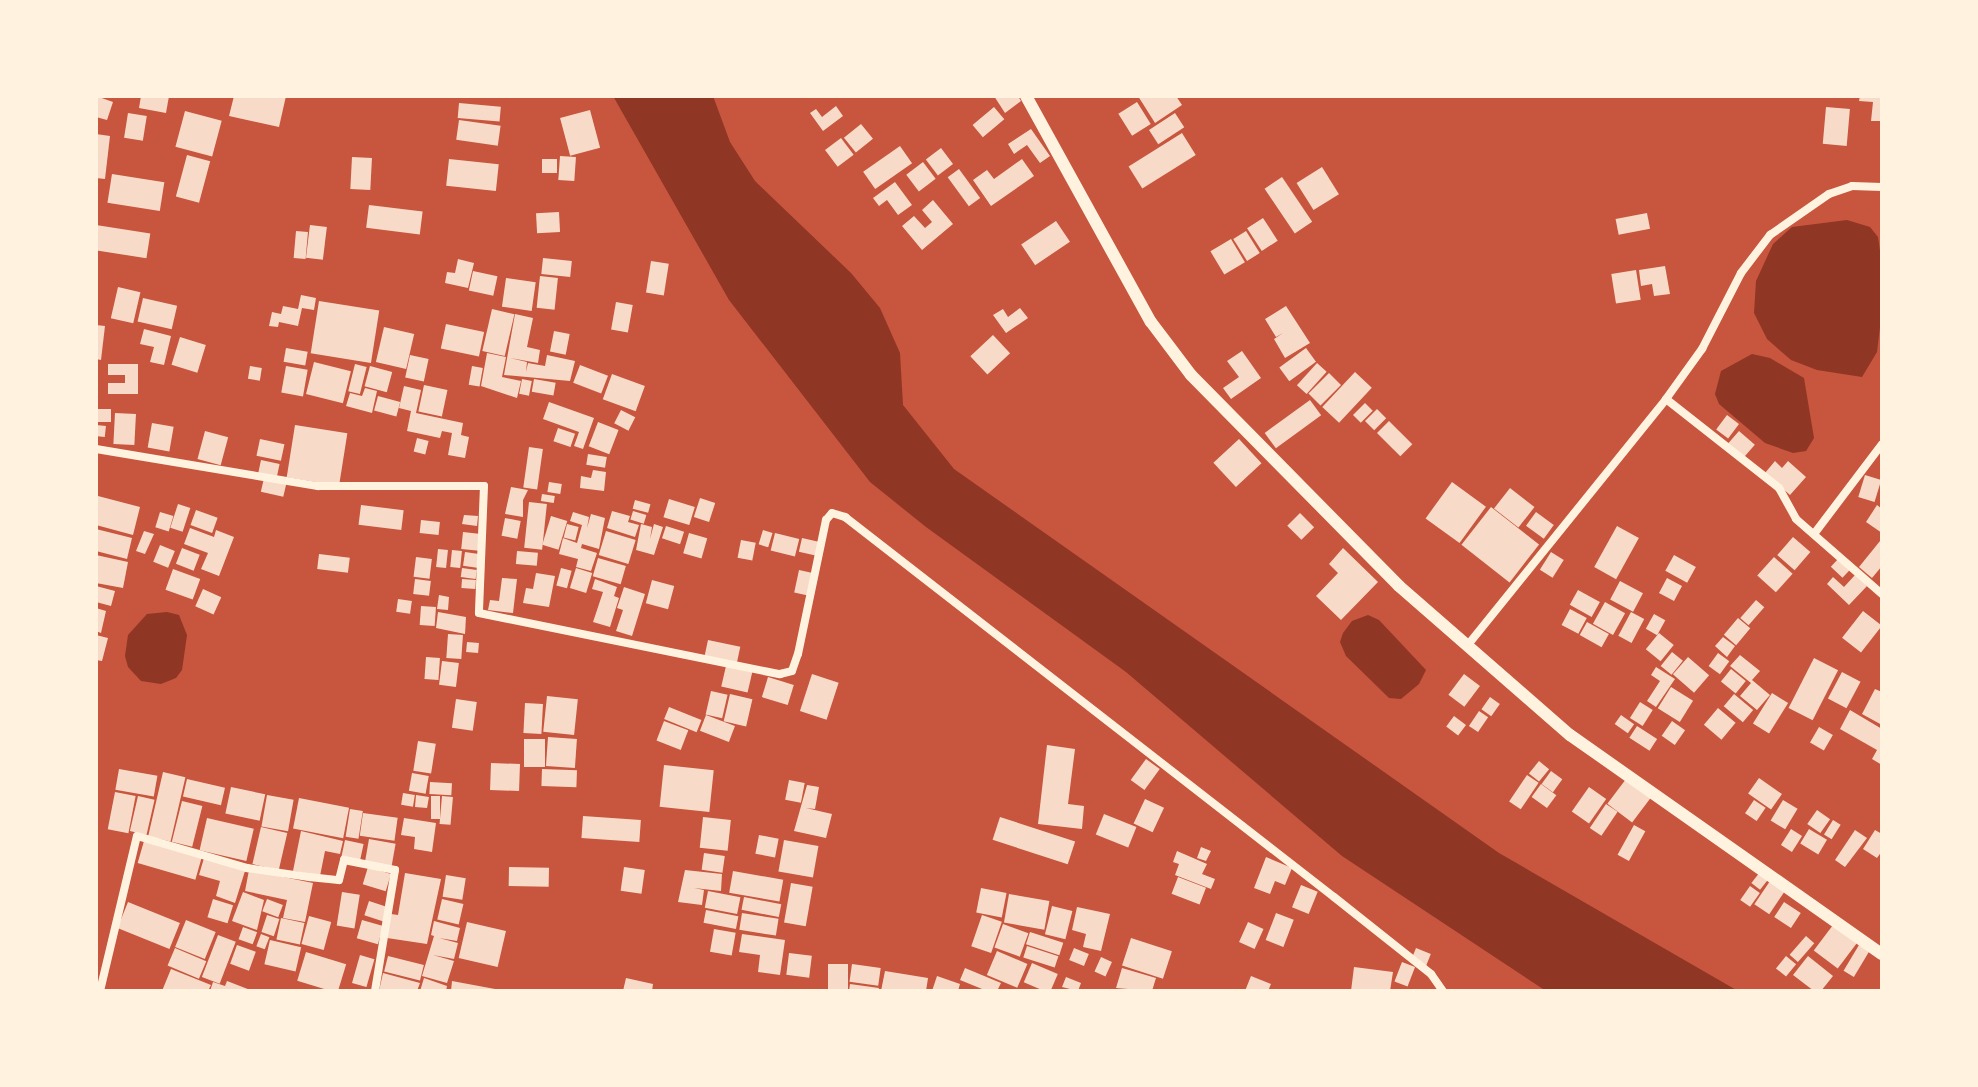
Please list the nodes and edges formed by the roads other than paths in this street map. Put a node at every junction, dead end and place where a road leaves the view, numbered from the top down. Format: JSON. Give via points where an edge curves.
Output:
{"nodes":[{"id":1,"x":1026,"y":96,"type":"edge"},
{"id":2,"x":1882,"y":187,"type":"edge"},
{"id":3,"x":1666,"y":399,"type":"junction"},
{"id":4,"x":1882,"y":444,"type":"edge"},
{"id":5,"x":96,"y":449,"type":"edge"},
{"id":6,"x":1814,"y":534,"type":"junction"},
{"id":7,"x":1882,"y":594,"type":"edge"},
{"id":8,"x":1467,"y":646,"type":"junction"},
{"id":9,"x":1882,"y":954,"type":"edge"},
{"id":10,"x":100,"y":991,"type":"edge"},
{"id":11,"x":375,"y":991,"type":"edge"},
{"id":12,"x":1443,"y":991,"type":"edge"}],
"edges":[{"from":1,"to":8,"type":"street","via":[[1151,322],[1191,375],[1399,586]]},
{"from":2,"to":3,"type":"street","via":[[1852,186],[1829,194],[1770,235],[1741,273],[1702,349]]},
{"from":3,"to":6,"type":"street","via":[[1779,488],[1796,519]]},
{"from":3,"to":8,"type":"street"},
{"from":4,"to":6,"type":"street"},
{"from":5,"to":12,"type":"street","via":[[318,486],[484,486],[479,613],[780,674],[792,671],[798,654],[826,520],[832,513],[845,517],[1334,897],[1431,974]]},
{"from":6,"to":7,"type":"street"},
{"from":8,"to":9,"type":"street","via":[[1570,735]]},
{"from":10,"to":11,"type":"street","via":[[137,836],[247,868],[309,877],[339,880],[344,860],[395,870]]}]}
